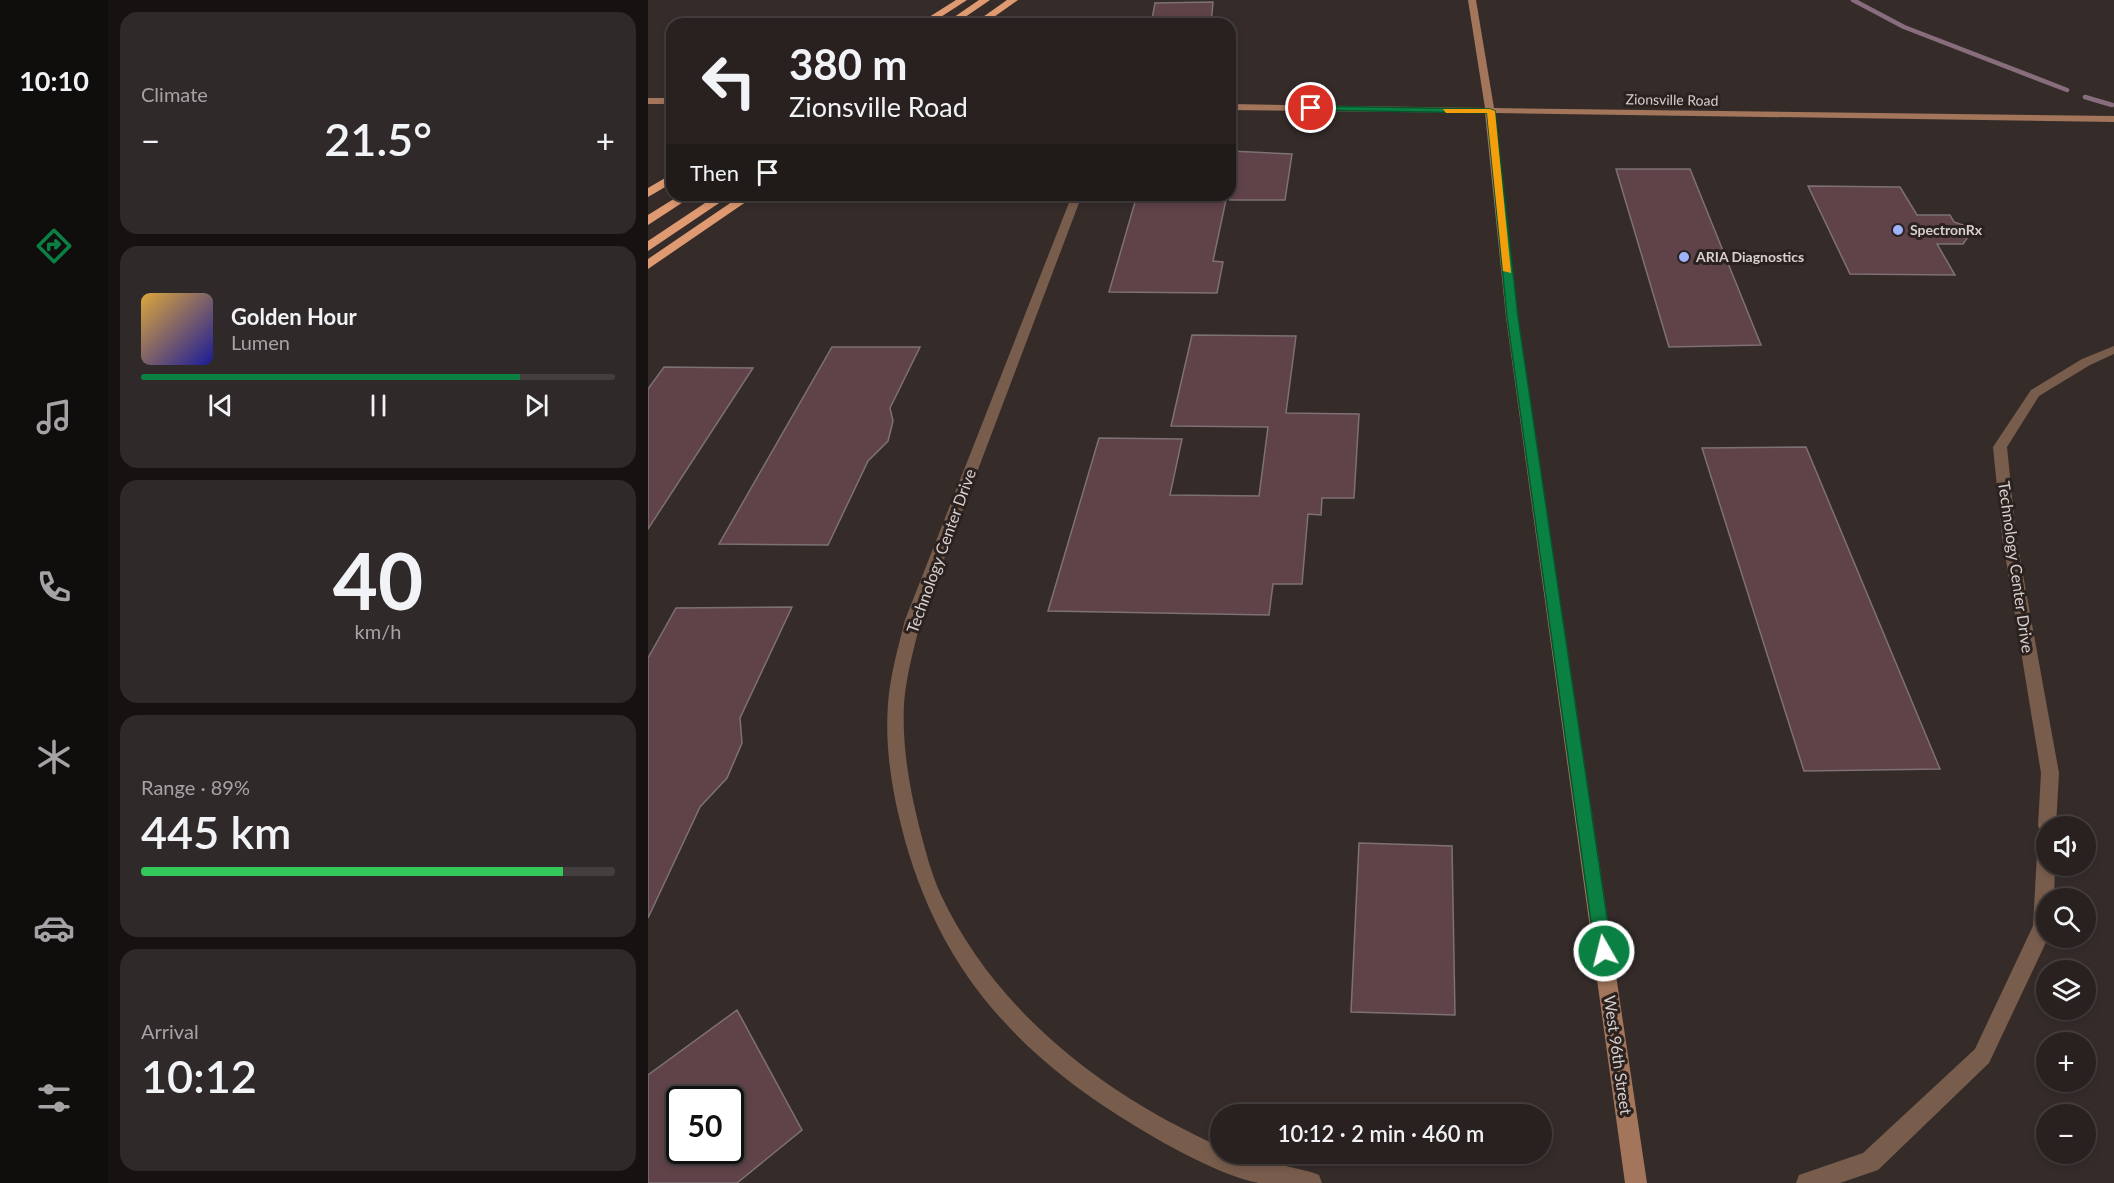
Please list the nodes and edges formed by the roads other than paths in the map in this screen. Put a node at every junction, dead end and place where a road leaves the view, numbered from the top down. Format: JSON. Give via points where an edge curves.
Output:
{"nodes":[{"id":1,"x":962,"y":0,"type":"edge"},
{"id":2,"x":985,"y":0,"type":"edge"},
{"id":3,"x":1014,"y":0,"type":"edge"},
{"id":4,"x":1025,"y":0,"type":"edge"},
{"id":5,"x":1472,"y":0,"type":"edge"},
{"id":6,"x":933,"y":18,"type":"edge"},
{"id":7,"x":958,"y":18,"type":"edge"},
{"id":8,"x":987,"y":18,"type":"edge"},
{"id":9,"x":1000,"y":18,"type":"edge"},
{"id":10,"x":648,"y":101,"type":"edge"},
{"id":11,"x":666,"y":101,"type":"edge"},
{"id":12,"x":1236,"y":107,"type":"edge"},
{"id":13,"x":1490,"y":111,"type":"junction"},
{"id":14,"x":2114,"y":119,"type":"edge"},
{"id":15,"x":666,"y":182,"type":"edge"},
{"id":16,"x":648,"y":193,"type":"edge"},
{"id":17,"x":679,"y":201,"type":"edge"},
{"id":18,"x":716,"y":201,"type":"edge"},
{"id":19,"x":741,"y":201,"type":"edge"},
{"id":20,"x":1075,"y":201,"type":"edge"},
{"id":21,"x":648,"y":221,"type":"edge"},
{"id":22,"x":648,"y":247,"type":"edge"},
{"id":23,"x":648,"y":265,"type":"edge"},
{"id":24,"x":2110,"y":353,"type":"edge"},
{"id":25,"x":2048,"y":816,"type":"edge"},
{"id":26,"x":2045,"y":876,"type":"edge"},
{"id":27,"x":1311,"y":1183,"type":"edge"},
{"id":28,"x":1636,"y":1183,"type":"edge"},
{"id":29,"x":1807,"y":1183,"type":"edge"}],
"edges":[{"from":1,"to":6,"type":"highway"},
{"from":2,"to":7,"type":"highway"},
{"from":3,"to":8,"type":"highway"},
{"from":4,"to":9,"type":"highway"},
{"from":5,"to":13,"type":"main road","name":"West 96th Street"},
{"from":10,"to":11,"type":"main road"},
{"from":12,"to":13,"type":"main road","name":"Zionsville Road"},
{"from":13,"to":14,"type":"main road","name":"Zionsville Road"},
{"from":13,"to":28,"type":"main road","name":"West 96th Street","via":[[1512,317]]},
{"from":15,"to":16,"type":"highway"},
{"from":17,"to":21,"type":"highway"},
{"from":18,"to":22,"type":"highway"},
{"from":19,"to":23,"type":"highway"},
{"from":20,"to":27,"type":"street","name":"Technology Center Drive","via":[[913,620],[896,704],[897,747],[916,851],[934,900],[956,942],[997,1001],[1046,1049],[1095,1088],[1155,1127],[1234,1164]]},
{"from":24,"to":25,"type":"street","name":"Technology Center Drive","via":[[2035,393],[2000,447],[2008,536],[2050,773]]},
{"from":26,"to":29,"type":"street","via":[[2043,927],[1982,1056],[1870,1162]]}]}
